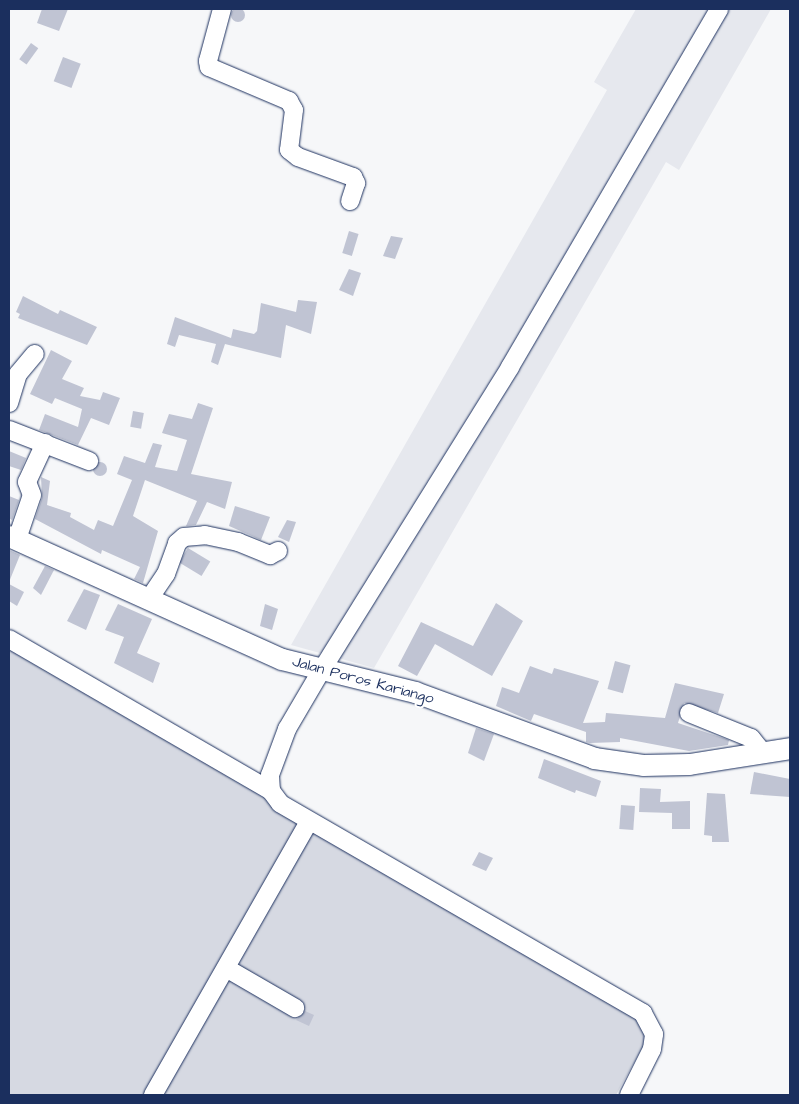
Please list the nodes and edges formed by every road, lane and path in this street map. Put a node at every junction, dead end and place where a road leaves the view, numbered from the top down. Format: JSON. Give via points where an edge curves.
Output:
{"nodes":[{"id":1,"x":222,"y":9,"type":"edge"},
{"id":2,"x":719,"y":9,"type":"edge"},
{"id":3,"x":350,"y":201,"type":"dead end"},
{"id":4,"x":35,"y":354,"type":"dead end"},
{"id":5,"x":9,"y":403,"type":"edge"},
{"id":6,"x":9,"y":430,"type":"edge"},
{"id":7,"x":45,"y":443,"type":"junction"},
{"id":8,"x":89,"y":461,"type":"dead end"},
{"id":9,"x":13,"y":538,"type":"edge"},
{"id":10,"x":278,"y":551,"type":"dead end"},
{"id":11,"x":149,"y":599,"type":"junction"},
{"id":12,"x":9,"y":639,"type":"edge"},
{"id":13,"x":321,"y":671,"type":"junction"},
{"id":14,"x":689,"y":713,"type":"dead end"},
{"id":15,"x":790,"y":748,"type":"edge"},
{"id":16,"x":763,"y":754,"type":"junction"},
{"id":17,"x":271,"y":790,"type":"junction"},
{"id":18,"x":309,"y":821,"type":"junction"},
{"id":19,"x":226,"y":968,"type":"junction"},
{"id":20,"x":294,"y":1008,"type":"dead end"},
{"id":21,"x":153,"y":1095,"type":"edge"},
{"id":22,"x":629,"y":1095,"type":"edge"}],
"edges":[{"from":1,"to":3,"type":"street","via":[[208,60],[209,68],[289,101],[294,110],[289,150],[356,179]]},
{"from":2,"to":13,"type":"street","via":[[510,367]]},
{"from":4,"to":5,"type":"street","via":[[16,379]]},
{"from":6,"to":7,"type":"street"},
{"from":7,"to":8,"type":"street"},
{"from":7,"to":9,"type":"street","via":[[27,482],[32,495]]},
{"from":9,"to":11,"type":"main road","name":"Jalan Poros Kariango"},
{"from":10,"to":11,"type":"street","via":[[260,554],[238,542],[205,535],[184,537],[177,543],[166,574]]},
{"from":11,"to":13,"type":"main road","name":"Jalan Poros Kariango","via":[[282,659]]},
{"from":12,"to":17,"type":"street"},
{"from":13,"to":16,"type":"main road","name":"Jalan Poros Kariango","via":[[416,692],[600,760],[643,765],[689,764]]},
{"from":13,"to":17,"type":"street","via":[[274,757]]},
{"from":14,"to":16,"type":"street","via":[[751,738]]},
{"from":15,"to":16,"type":"main road","name":"Jalan Poros Kariango"},
{"from":17,"to":18,"type":"street","via":[[280,803]]},
{"from":18,"to":19,"type":"street"},
{"from":18,"to":22,"type":"street","via":[[643,1014],[654,1034],[652,1049]]},
{"from":19,"to":20,"type":"street"},
{"from":19,"to":21,"type":"street"}]}
